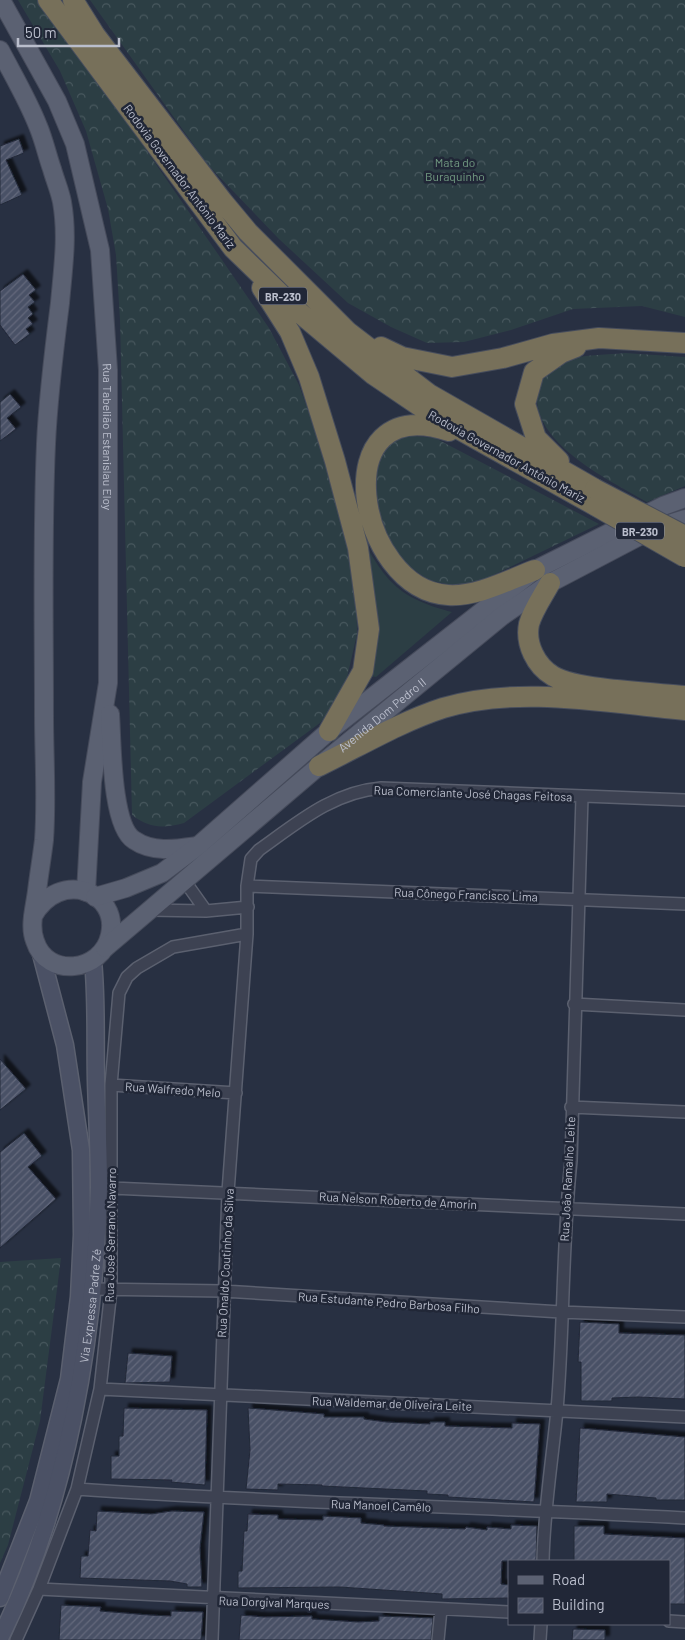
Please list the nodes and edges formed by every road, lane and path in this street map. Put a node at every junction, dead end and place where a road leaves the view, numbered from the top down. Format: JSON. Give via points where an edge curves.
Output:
{"nodes":[{"id":1,"x":2,"y":0,"type":"edge"},
{"id":2,"x":48,"y":0,"type":"edge"},
{"id":3,"x":73,"y":0,"type":"edge"},
{"id":4,"x":0,"y":50,"type":"edge"},
{"id":5,"x":233,"y":248,"type":"junction"},
{"id":6,"x":348,"y":332,"type":"junction"},
{"id":7,"x":599,"y":338,"type":"junction"},
{"id":8,"x":685,"y":343,"type":"edge"},
{"id":9,"x":470,"y":438,"type":"junction"},
{"id":10,"x":593,"y":493,"type":"junction"},
{"id":11,"x":685,"y":498,"type":"edge"},
{"id":12,"x":685,"y":519,"type":"edge"},
{"id":13,"x":685,"y":536,"type":"edge"},
{"id":14,"x":685,"y":556,"type":"edge"},
{"id":15,"x":535,"y":570,"type":"junction"},
{"id":16,"x":550,"y":583,"type":"junction"},
{"id":17,"x":108,"y":684,"type":"junction"},
{"id":18,"x":685,"y":696,"type":"edge"},
{"id":19,"x":685,"y":710,"type":"edge"},
{"id":20,"x":329,"y":731,"type":"junction"},
{"id":21,"x":319,"y":766,"type":"junction"},
{"id":22,"x":582,"y":797,"type":"junction"},
{"id":23,"x":685,"y":800,"type":"edge"},
{"id":24,"x":198,"y":846,"type":"junction"},
{"id":25,"x":184,"y":880,"type":"junction"},
{"id":26,"x":247,"y":886,"type":"junction"},
{"id":27,"x":91,"y":894,"type":"junction"},
{"id":28,"x":580,"y":899,"type":"junction"},
{"id":29,"x":685,"y":904,"type":"edge"},
{"id":30,"x":248,"y":907,"type":"junction"},
{"id":31,"x":150,"y":910,"type":"junction"},
{"id":32,"x":206,"y":911,"type":"junction"},
{"id":33,"x":33,"y":916,"type":"junction"},
{"id":34,"x":246,"y":934,"type":"junction"},
{"id":35,"x":41,"y":954,"type":"junction"},
{"id":36,"x":99,"y":954,"type":"junction"},
{"id":37,"x":574,"y":1004,"type":"junction"},
{"id":38,"x":685,"y":1010,"type":"edge"},
{"id":39,"x":111,"y":1084,"type":"junction"},
{"id":40,"x":236,"y":1093,"type":"junction"},
{"id":41,"x":571,"y":1107,"type":"junction"},
{"id":42,"x":685,"y":1112,"type":"edge"},
{"id":43,"x":112,"y":1188,"type":"junction"},
{"id":44,"x":228,"y":1192,"type":"junction"},
{"id":45,"x":566,"y":1208,"type":"junction"},
{"id":46,"x":685,"y":1214,"type":"edge"},
{"id":47,"x":93,"y":1289,"type":"junction"},
{"id":48,"x":111,"y":1290,"type":"junction"},
{"id":49,"x":223,"y":1291,"type":"junction"},
{"id":50,"x":561,"y":1312,"type":"junction"},
{"id":51,"x":685,"y":1317,"type":"edge"},
{"id":52,"x":100,"y":1388,"type":"junction"},
{"id":53,"x":220,"y":1395,"type":"junction"},
{"id":54,"x":557,"y":1410,"type":"junction"},
{"id":55,"x":685,"y":1417,"type":"edge"},
{"id":56,"x":77,"y":1489,"type":"junction"},
{"id":57,"x":218,"y":1499,"type":"junction"},
{"id":58,"x":544,"y":1510,"type":"junction"},
{"id":59,"x":685,"y":1518,"type":"edge"},
{"id":60,"x":542,"y":1560,"type":"edge"},
{"id":61,"x":39,"y":1590,"type":"junction"},
{"id":62,"x":0,"y":1598,"type":"edge"},
{"id":63,"x":213,"y":1599,"type":"junction"},
{"id":64,"x":440,"y":1609,"type":"junction"},
{"id":65,"x":508,"y":1612,"type":"edge"},
{"id":66,"x":670,"y":1621,"type":"edge"},
{"id":67,"x":685,"y":1622,"type":"edge"},
{"id":68,"x":540,"y":1625,"type":"edge"},
{"id":69,"x":0,"y":1638,"type":"edge"},
{"id":70,"x":16,"y":1640,"type":"edge"},
{"id":71,"x":212,"y":1640,"type":"edge"},
{"id":72,"x":438,"y":1640,"type":"edge"},
{"id":73,"x":540,"y":1640,"type":"edge"}],
"edges":[{"from":1,"to":17,"type":"main road","name":"Rua Tabelião Estanislau Eloy","via":[[53,94],[75,144],[100,250],[108,370]]},
{"from":2,"to":5,"type":"highway","name":"Rodovia Governador Antônio Mariz","number":"BR-230"},
{"from":3,"to":6,"type":"highway","name":"Rodovia Governador Antônio Mariz","number":"BR-230","via":[[95,35],[223,202],[248,232]]},
{"from":4,"to":33,"type":"main road","via":[[38,125],[61,198],[67,238],[46,444],[44,840]]},
{"from":5,"to":9,"type":"highway","name":"Rodovia Governador Antônio Mariz","number":"BR-230","via":[[300,313],[374,375]]},
{"from":5,"to":20,"type":"highway","via":[[290,332],[309,377],[358,548],[369,629],[363,672]]},
{"from":6,"to":7,"type":"highway","via":[[402,357],[452,367],[503,358],[553,344]]},
{"from":6,"to":10,"type":"highway","name":"Rodovia Governador Antônio Mariz","number":"BR-230","via":[[429,394]]},
{"from":7,"to":8,"type":"highway"},
{"from":7,"to":10,"type":"highway","via":[[561,352],[534,372],[525,404],[536,438]]},
{"from":9,"to":10,"type":"highway","name":"Rodovia Governador Antônio Mariz","number":"BR-230"},
{"from":9,"to":15,"type":"highway","via":[[427,426],[408,426],[382,440],[372,452],[365,478],[368,511],[376,536],[404,576],[432,592],[463,594]]},
{"from":10,"to":13,"type":"highway","name":"Rodovia Governador Antônio Mariz","number":"BR-230","bridge":true},
{"from":10,"to":14,"type":"highway","name":"Rodovia Governador Antônio Mariz","number":"BR-230","bridge":true},
{"from":11,"to":15,"type":"main road","name":"Avenida Dom Pedro II"},
{"from":12,"to":16,"type":"main road","name":"Avenida Dom Pedro II","via":[[653,529]]},
{"from":15,"to":20,"type":"main road","name":"Avenida Dom Pedro II"},
{"from":16,"to":18,"type":"highway","via":[[529,625],[531,648],[536,660],[553,677],[581,685]]},
{"from":16,"to":21,"type":"main road","name":"Avenida Dom Pedro II","via":[[502,616]]},
{"from":17,"to":24,"type":"main road","via":[[116,799],[126,834],[148,847],[163,850]]},
{"from":17,"to":27,"type":"main road","name":"Rua Tabelião Estanislau Eloy","via":[[92,782]]},
{"from":19,"to":21,"type":"highway","via":[[531,696],[486,698],[410,720]]},
{"from":20,"to":24,"type":"main road","name":"Avenida Dom Pedro II"},
{"from":21,"to":25,"type":"main road","name":"Avenida Dom Pedro II"},
{"from":22,"to":23,"type":"street","name":"Rua Comerciante José Chagas Feitosa"},
{"from":22,"to":26,"type":"street","name":"Rua Comerciante José Chagas Feitosa","via":[[363,789],[327,803],[259,850],[251,859]]},
{"from":22,"to":28,"type":"street","name":"Rua João Ramalho Leite"},
{"from":24,"to":27,"type":"main road","name":"Avenida Dom Pedro II","via":[[144,882]]},
{"from":25,"to":31,"type":"main road","name":"Avenida Dom Pedro II"},
{"from":25,"to":32,"type":"street"},
{"from":26,"to":28,"type":"street","name":"Rua Cônego Francisco Lima"},
{"from":26,"to":30,"type":"street","name":"Rua Onaldo Coutinho da Silva"},
{"from":27,"to":33,"type":"main road","via":[[72,888],[60,890],[49,896]]},
{"from":27,"to":36,"type":"main road","via":[[105,907],[110,920],[111,934]]},
{"from":28,"to":29,"type":"street","name":"Rua Cônego Francisco Lima"},
{"from":28,"to":37,"type":"street","name":"Rua João Ramalho Leite"},
{"from":30,"to":32,"type":"street"},
{"from":30,"to":34,"type":"street","name":"Rua Onaldo Coutinho da Silva"},
{"from":31,"to":32,"type":"street"},
{"from":31,"to":36,"type":"main road","name":"Avenida Dom Pedro II"},
{"from":33,"to":35,"type":"main road","via":[[32,929]]},
{"from":34,"to":39,"type":"street","name":"Rua José Serrano Navarro","via":[[173,947],[127,977],[117,1001]]},
{"from":34,"to":40,"type":"street","name":"Rua Onaldo Coutinho da Silva"},
{"from":35,"to":36,"type":"main road","via":[[66,967],[81,966]]},
{"from":35,"to":62,"type":"main road","name":"Via Expressa Padre Zé","via":[[65,1045],[81,1150],[79,1297],[69,1379],[38,1501]]},
{"from":36,"to":47,"type":"main road","name":"Via Expressa Padre Zé","via":[[98,1187]]},
{"from":37,"to":38,"type":"street"},
{"from":37,"to":41,"type":"street","name":"Rua João Ramalho Leite"},
{"from":39,"to":40,"type":"street","name":"Rua Walfredo Melo"},
{"from":39,"to":43,"type":"street","name":"Rua José Serrano Navarro"},
{"from":40,"to":44,"type":"street","name":"Rua Onaldo Coutinho da Silva"},
{"from":41,"to":42,"type":"street"},
{"from":41,"to":45,"type":"street","name":"Rua João Ramalho Leite","via":[[571,1161]]},
{"from":43,"to":44,"type":"street","name":"Rua Nelson Roberto de Amorin"},
{"from":43,"to":48,"type":"street","name":"Rua José Serrano Navarro"},
{"from":44,"to":45,"type":"street","name":"Rua Nelson Roberto de Amorin"},
{"from":44,"to":49,"type":"street","name":"Rua Onaldo Coutinho da Silva"},
{"from":45,"to":46,"type":"street","name":"Rua Nelson Roberto de Amorin"},
{"from":45,"to":50,"type":"street","name":"Rua João Ramalho Leite"},
{"from":47,"to":48,"type":"street","name":"Rua Estudante Pedro Barbosa Filho"},
{"from":47,"to":69,"type":"main road","name":"Via Expressa Padre Zé","via":[[79,1386],[58,1481],[25,1583]]},
{"from":48,"to":49,"type":"street","name":"Rua Estudante Pedro Barbosa Filho"},
{"from":48,"to":52,"type":"street","name":"Rua José Serrano Navarro"},
{"from":49,"to":50,"type":"street","name":"Rua Estudante Pedro Barbosa Filho"},
{"from":49,"to":53,"type":"street","name":"Rua Onaldo Coutinho da Silva"},
{"from":50,"to":51,"type":"street","name":"Rua Estudante Pedro Barbosa Filho"},
{"from":50,"to":54,"type":"street","name":"Rua João Ramalho Leite"},
{"from":52,"to":53,"type":"street","name":"Rua Waldemar de Oliveira Leite"},
{"from":52,"to":56,"type":"street","name":"Rua José Serrano Navarro"},
{"from":53,"to":54,"type":"street","name":"Rua Waldemar de Oliveira Leite"},
{"from":53,"to":57,"type":"street","name":"Rua Onaldo Coutinho da Silva"},
{"from":54,"to":55,"type":"street","name":"Rua Waldemar de Oliveira Leite"},
{"from":54,"to":58,"type":"street","name":"Rua João Ramalho Leite"},
{"from":56,"to":57,"type":"street","name":"Rua Manoel Camêlo"},
{"from":56,"to":61,"type":"street","name":"Rua José Serrano Navarro"},
{"from":57,"to":58,"type":"street","name":"Rua Manoel Camêlo"},
{"from":57,"to":63,"type":"street","name":"Rua Onaldo Coutinho da Silva"},
{"from":58,"to":59,"type":"street","name":"Rua Manoel Camêlo"},
{"from":58,"to":60,"type":"street","name":"Rua João Ramalho Leite"},
{"from":61,"to":63,"type":"street","name":"Rua Dorgival Marques"},
{"from":61,"to":70,"type":"street","name":"Rua José Serrano Navarro"},
{"from":63,"to":64,"type":"street","name":"Rua Dorgival Marques"},
{"from":63,"to":71,"type":"street","name":"Rua Onaldo Coutinho da Silva"},
{"from":64,"to":65,"type":"street","name":"Rua Dorgival Marques"},
{"from":64,"to":72,"type":"street"},
{"from":66,"to":67,"type":"street"},
{"from":68,"to":73,"type":"street"}]}
